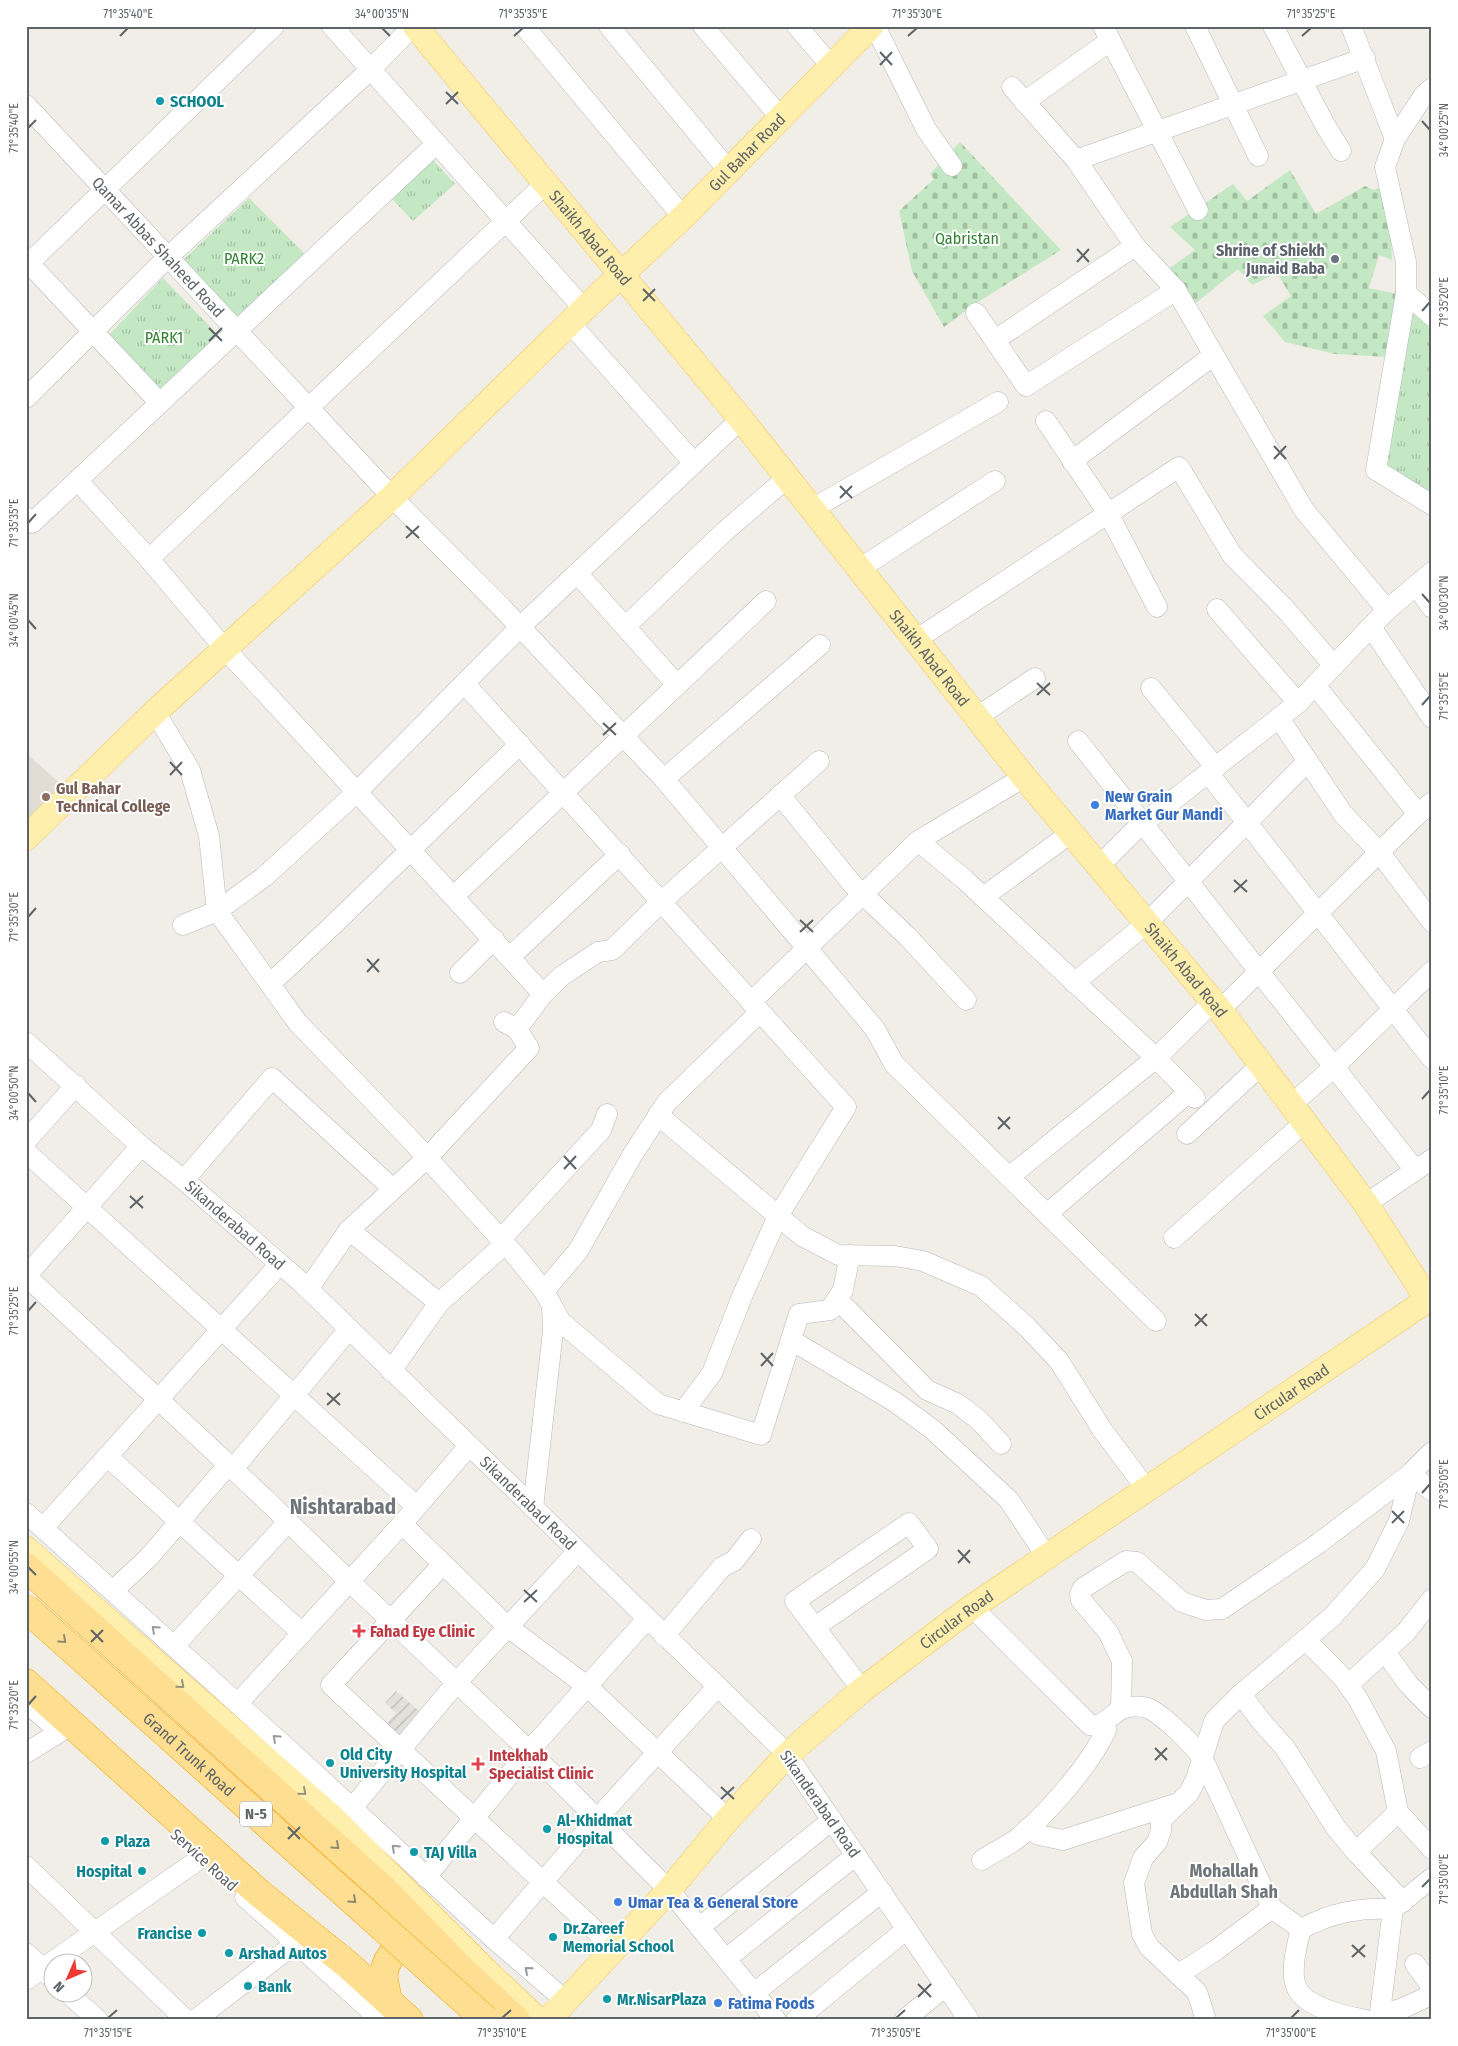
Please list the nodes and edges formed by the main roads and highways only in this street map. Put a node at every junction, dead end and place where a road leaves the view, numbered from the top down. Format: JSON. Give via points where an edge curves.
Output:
{"nodes":[{"id":1,"x":414,"y":26,"type":"edge"},
{"id":2,"x":871,"y":26,"type":"edge"},
{"id":3,"x":621,"y":276,"type":"junction"},
{"id":4,"x":26,"y":838,"type":"edge"},
{"id":5,"x":1429,"y":1295,"type":"edge"},
{"id":6,"x":1142,"y":1484,"type":"junction"},
{"id":7,"x":26,"y":1549,"type":"edge"},
{"id":8,"x":26,"y":1567,"type":"edge"},
{"id":9,"x":26,"y":1608,"type":"edge"},
{"id":10,"x":26,"y":1683,"type":"edge"},
{"id":11,"x":782,"y":1750,"type":"junction"},
{"id":12,"x":398,"y":1904,"type":"junction"},
{"id":13,"x":430,"y":1937,"type":"junction"},
{"id":14,"x":347,"y":1964,"type":"junction"},
{"id":15,"x":385,"y":2011,"type":"edge"},
{"id":16,"x":409,"y":2020,"type":"edge"},
{"id":17,"x":486,"y":2020,"type":"edge"},
{"id":18,"x":516,"y":2020,"type":"edge"},
{"id":19,"x":538,"y":2020,"type":"edge"},
{"id":20,"x":548,"y":2020,"type":"edge"}],
"edges":[{"from":1,"to":3,"type":"main road","name":"Shaikh Abad Road"},
{"from":2,"to":3,"type":"main road","name":"Gul Bahar Road"},
{"from":3,"to":4,"type":"main road","name":"Gul Bahar Road","via":[[392,497],[154,712]]},
{"from":3,"to":5,"type":"main road","name":"Shaikh Abad Road","via":[[741,419],[1024,777],[1216,1006],[1366,1204]]},
{"from":5,"to":6,"type":"main road","name":"Circular Road"},
{"from":6,"to":11,"type":"main road","name":"Circular Road"},
{"from":6,"to":11,"type":"main road","via":[[1042,1548],[853,1678]]},
{"from":7,"to":19,"type":"main road","one_way":true,"via":[[334,1819]]},
{"from":8,"to":12,"type":"highway","one_way":true},
{"from":9,"to":17,"type":"highway","name":"Grand Trunk Road","number":"N-5","one_way":true,"bridge":true},
{"from":10,"to":14,"type":"highway","via":[[259,1893]]},
{"from":11,"to":20,"type":"main road","name":"Circular Road","via":[[669,1890]]},
{"from":12,"to":13,"type":"highway"},
{"from":12,"to":14,"type":"highway","via":[[401,1918],[389,1943],[364,1959]]},
{"from":13,"to":15,"type":"highway","via":[[413,1936],[388,1962],[383,1974]]},
{"from":13,"to":18,"type":"highway"},
{"from":14,"to":15,"type":"highway"},
{"from":15,"to":16,"type":"highway"}]}
